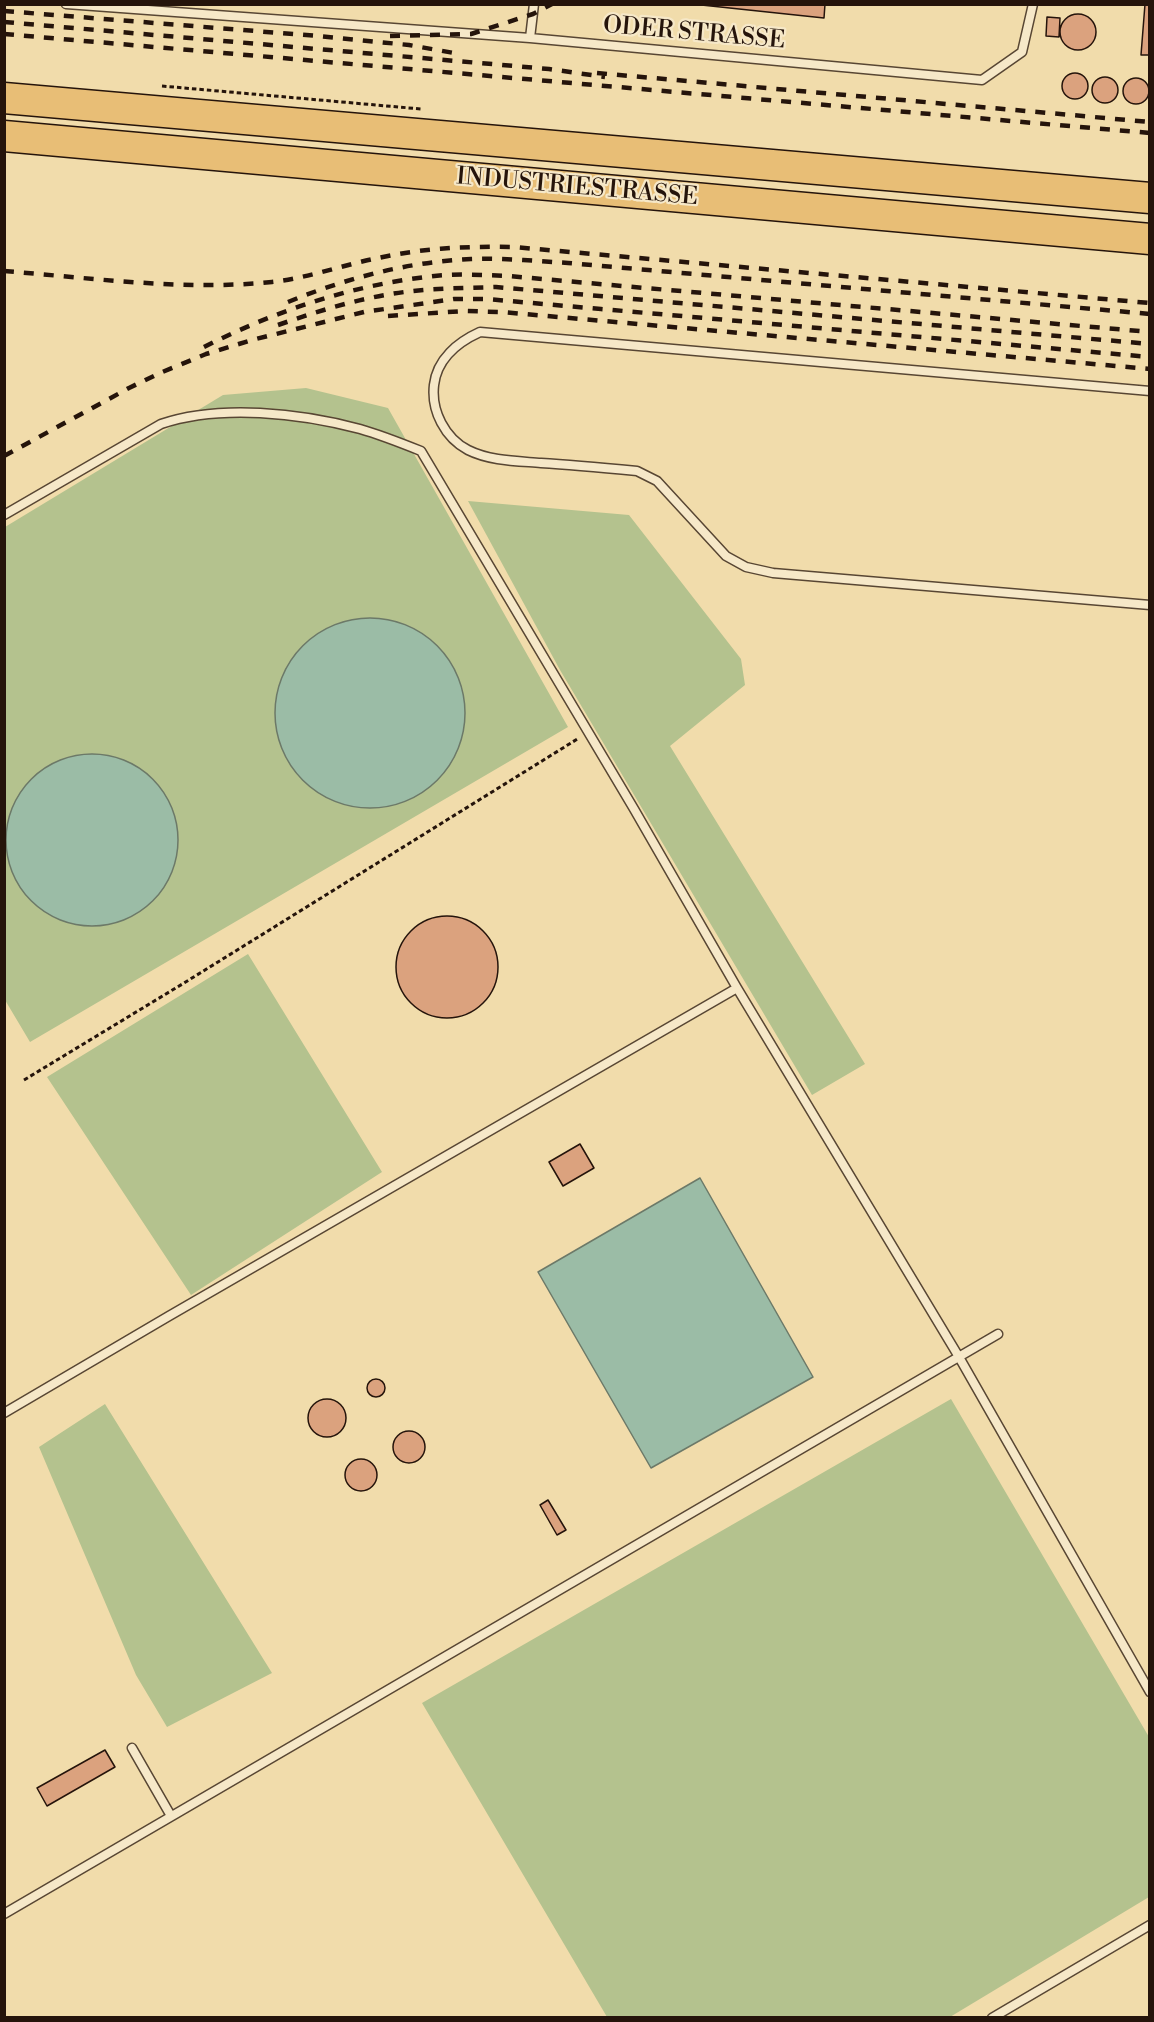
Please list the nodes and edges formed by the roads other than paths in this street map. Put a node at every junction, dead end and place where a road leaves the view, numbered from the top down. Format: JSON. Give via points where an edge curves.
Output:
{"nodes":[{"id":1,"x":66,"y":4,"type":"edge"},
{"id":2,"x":534,"y":4,"type":"edge"},
{"id":3,"x":1033,"y":4,"type":"edge"},
{"id":4,"x":530,"y":38,"type":"junction"},
{"id":5,"x":4,"y":98,"type":"edge"},
{"id":6,"x":4,"y":136,"type":"edge"},
{"id":7,"x":1149,"y":198,"type":"edge"},
{"id":8,"x":1149,"y":240,"type":"edge"},
{"id":9,"x":1149,"y":391,"type":"edge"},
{"id":10,"x":4,"y":515,"type":"edge"},
{"id":11,"x":1149,"y":605,"type":"edge"},
{"id":12,"x":737,"y":988,"type":"junction"},
{"id":13,"x":998,"y":1334,"type":"dead end"},
{"id":14,"x":959,"y":1357,"type":"junction"},
{"id":15,"x":4,"y":1413,"type":"edge"},
{"id":16,"x":1149,"y":1692,"type":"edge"},
{"id":17,"x":132,"y":1748,"type":"dead end"},
{"id":18,"x":171,"y":1816,"type":"junction"},
{"id":19,"x":4,"y":1914,"type":"edge"},
{"id":20,"x":1149,"y":1925,"type":"edge"},
{"id":21,"x":992,"y":2018,"type":"edge"}],
"edges":[{"from":1,"to":4,"type":"lane","name":"ODER STRASSE"},
{"from":2,"to":4,"type":"lane"},
{"from":3,"to":4,"type":"lane","name":"ODER STRASSE","via":[[1022,52],[981,80]]},
{"from":5,"to":7,"type":"highway","name":"INDUSTRIESTRASSE"},
{"from":6,"to":8,"type":"highway","name":"INDUSTRIESTRASSE"},
{"from":9,"to":11,"type":"lane","via":[[480,332],[452,349],[438,368],[434,385],[435,406],[442,425],[468,450],[492,458],[637,471],[657,481],[726,556],[746,567],[773,573]]},
{"from":10,"to":12,"type":"lane","via":[[161,424],[178,418],[218,413],[316,420],[362,430],[421,451]]},
{"from":12,"to":14,"type":"lane"},
{"from":12,"to":15,"type":"lane"},
{"from":13,"to":14,"type":"lane"},
{"from":14,"to":16,"type":"lane"},
{"from":14,"to":18,"type":"lane"},
{"from":17,"to":18,"type":"lane"},
{"from":18,"to":19,"type":"lane"},
{"from":20,"to":21,"type":"lane"}]}
